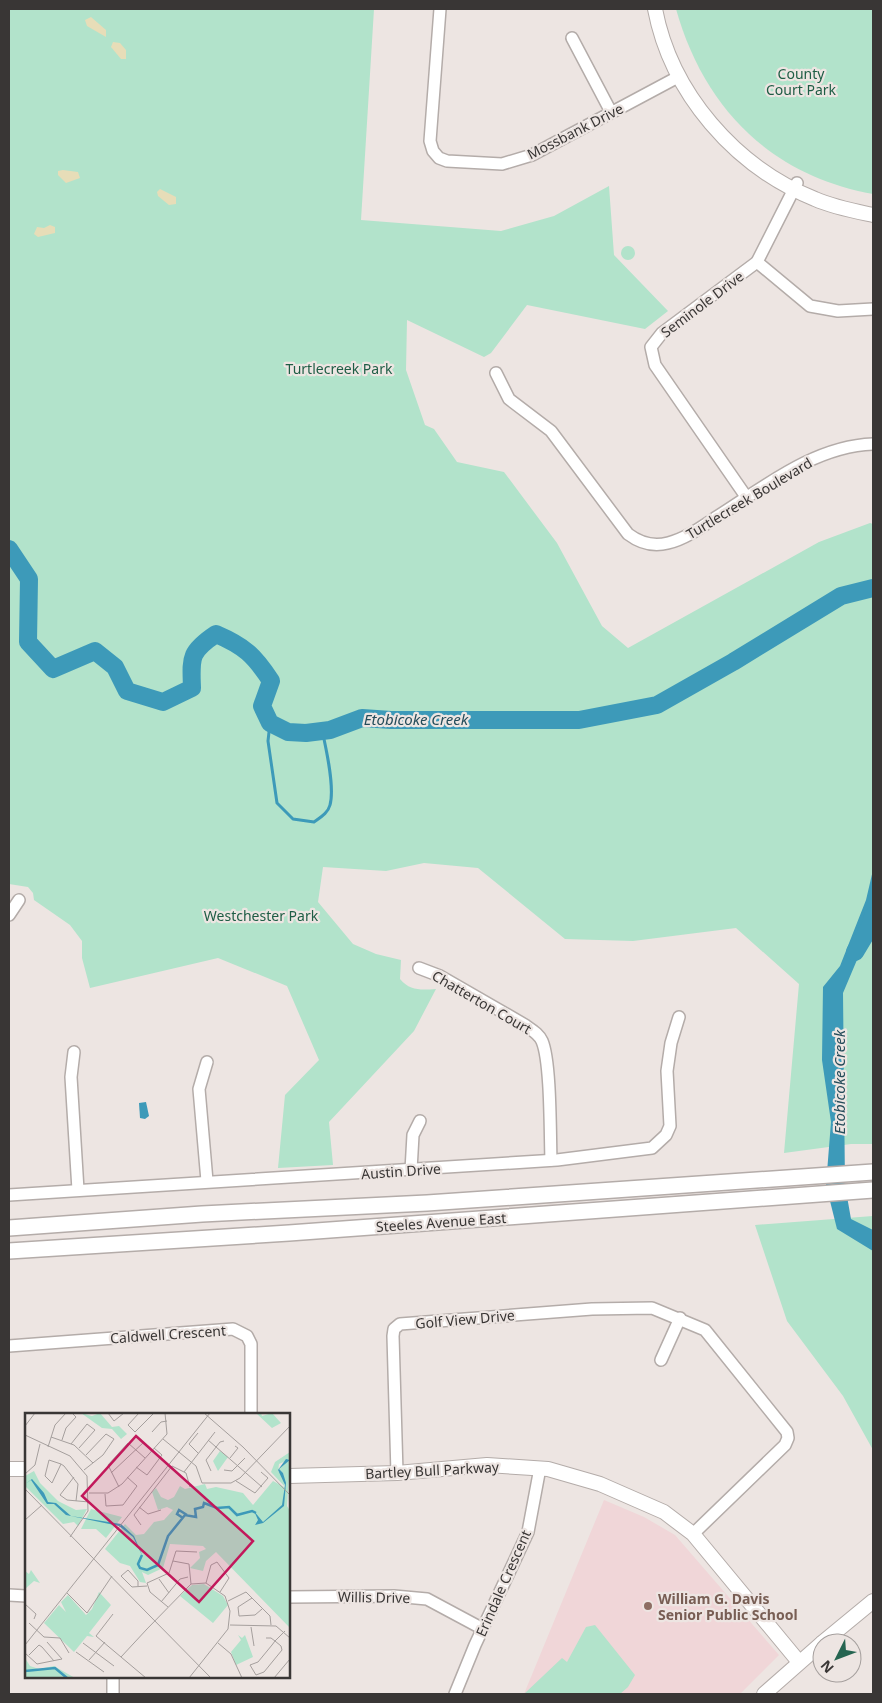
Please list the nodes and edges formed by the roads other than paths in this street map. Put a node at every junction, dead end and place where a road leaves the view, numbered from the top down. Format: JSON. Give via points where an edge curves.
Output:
{"nodes":[{"id":1,"x":440,"y":9,"type":"edge"},
{"id":2,"x":655,"y":9,"type":"edge"},
{"id":3,"x":572,"y":38,"type":"dead end"},
{"id":4,"x":678,"y":77,"type":"junction"},
{"id":5,"x":611,"y":112,"type":"junction"},
{"id":6,"x":796,"y":186,"type":"junction"},
{"id":7,"x":873,"y":215,"type":"edge"},
{"id":8,"x":757,"y":262,"type":"junction"},
{"id":9,"x":873,"y":309,"type":"edge"},
{"id":10,"x":496,"y":373,"type":"dead end"},
{"id":11,"x":873,"y":444,"type":"edge"},
{"id":12,"x":747,"y":498,"type":"junction"},
{"id":13,"x":19,"y":900,"type":"dead end"},
{"id":14,"x":9,"y":915,"type":"edge"},
{"id":15,"x":419,"y":968,"type":"dead end"},
{"id":16,"x":680,"y":1017,"type":"dead end"},
{"id":17,"x":74,"y":1052,"type":"dead end"},
{"id":18,"x":207,"y":1062,"type":"dead end"},
{"id":19,"x":420,"y":1121,"type":"dead end"},
{"id":20,"x":551,"y":1160,"type":"junction"},
{"id":21,"x":411,"y":1170,"type":"junction"},
{"id":22,"x":873,"y":1172,"type":"edge"},
{"id":23,"x":207,"y":1181,"type":"junction"},
{"id":24,"x":78,"y":1190,"type":"junction"},
{"id":25,"x":873,"y":1190,"type":"edge"},
{"id":26,"x":9,"y":1195,"type":"edge"},
{"id":27,"x":9,"y":1228,"type":"edge"},
{"id":28,"x":9,"y":1251,"type":"edge"},
{"id":29,"x":680,"y":1318,"type":"junction"},
{"id":30,"x":9,"y":1346,"type":"edge"},
{"id":31,"x":661,"y":1360,"type":"dead end"},
{"id":32,"x":251,"y":1413,"type":"edge"},
{"id":33,"x":540,"y":1468,"type":"junction"},
{"id":34,"x":9,"y":1469,"type":"edge"},
{"id":35,"x":25,"y":1469,"type":"edge"},
{"id":36,"x":397,"y":1473,"type":"junction"},
{"id":37,"x":290,"y":1476,"type":"edge"},
{"id":38,"x":693,"y":1534,"type":"junction"},
{"id":39,"x":9,"y":1595,"type":"edge"},
{"id":40,"x":25,"y":1596,"type":"edge"},
{"id":41,"x":290,"y":1596,"type":"edge"},
{"id":42,"x":872,"y":1604,"type":"edge"},
{"id":43,"x":483,"y":1628,"type":"junction"},
{"id":44,"x":835,"y":1633,"type":"edge"},
{"id":45,"x":812,"y":1651,"type":"edge"},
{"id":46,"x":799,"y":1662,"type":"junction"},
{"id":47,"x":113,"y":1678,"type":"edge"},
{"id":48,"x":113,"y":1694,"type":"edge"},
{"id":49,"x":455,"y":1694,"type":"edge"},
{"id":50,"x":764,"y":1694,"type":"edge"}],
"edges":[{"from":1,"to":5,"type":"street","name":"Mossbank Drive","via":[[430,141],[439,158],[502,164],[532,156]]},
{"from":2,"to":4,"type":"street"},
{"from":3,"to":5,"type":"street"},
{"from":4,"to":5,"type":"street","name":"Mossbank Drive"},
{"from":4,"to":6,"type":"street","via":[[701,112],[736,150],[760,168]]},
{"from":6,"to":7,"type":"street","via":[[816,200]]},
{"from":6,"to":8,"type":"street","name":"Seminole Drive"},
{"from":8,"to":9,"type":"street","via":[[810,306],[838,311]]},
{"from":8,"to":12,"type":"street","name":"Seminole Drive","via":[[662,333],[651,347],[655,365]]},
{"from":10,"to":12,"type":"street","name":"Turtlecreek Boulevard","via":[[509,398],[551,431],[628,534],[639,542],[654,545],[683,538]]},
{"from":11,"to":12,"type":"street","name":"Turtlecreek Boulevard","via":[[819,456]]},
{"from":13,"to":14,"type":"street"},
{"from":15,"to":20,"type":"street","name":"Chatterton Court","via":[[440,976],[525,1026],[542,1040]]},
{"from":16,"to":20,"type":"street","name":"Austin Drive","via":[[671,1043],[667,1071],[670,1126],[661,1141],[640,1151]]},
{"from":17,"to":24,"type":"street","via":[[71,1077]]},
{"from":18,"to":23,"type":"street","via":[[199,1089]]},
{"from":19,"to":21,"type":"street","via":[[413,1135]]},
{"from":20,"to":21,"type":"street","name":"Austin Drive"},
{"from":21,"to":23,"type":"street","name":"Austin Drive"},
{"from":22,"to":27,"type":"main road","name":"Steeles Avenue East"},
{"from":23,"to":24,"type":"street","name":"Austin Drive"},
{"from":24,"to":26,"type":"street","name":"Austin Drive"},
{"from":25,"to":28,"type":"main road","name":"Steeles Avenue East"},
{"from":29,"to":31,"type":"street"},
{"from":29,"to":36,"type":"street","name":"Golf View Drive","via":[[652,1308],[592,1309],[400,1324],[394,1329],[393,1336]]},
{"from":29,"to":38,"type":"street","name":"Golf View Drive","via":[[705,1330],[788,1438],[785,1445]]},
{"from":30,"to":32,"type":"street","name":"Caldwell Crescent","via":[[233,1329],[247,1336],[251,1344]]},
{"from":33,"to":36,"type":"street","name":"Bartley Bull Parkway","via":[[487,1465]]},
{"from":33,"to":38,"type":"street","name":"Bartley Bull Parkway","via":[[600,1484],[628,1496],[664,1512]]},
{"from":33,"to":43,"type":"street","name":"Erindale Crescent","via":[[528,1532]]},
{"from":34,"to":35,"type":"street"},
{"from":36,"to":37,"type":"street","name":"Bartley Bull Parkway"},
{"from":38,"to":46,"type":"street","name":"Bartley Bull Parkway"},
{"from":39,"to":40,"type":"street"},
{"from":41,"to":43,"type":"street","name":"Willis Drive","via":[[427,1599]]},
{"from":42,"to":44,"type":"street"},
{"from":43,"to":49,"type":"street","name":"Erindale Crescent"},
{"from":45,"to":46,"type":"street"},
{"from":46,"to":50,"type":"street"},
{"from":47,"to":48,"type":"street"}]}
